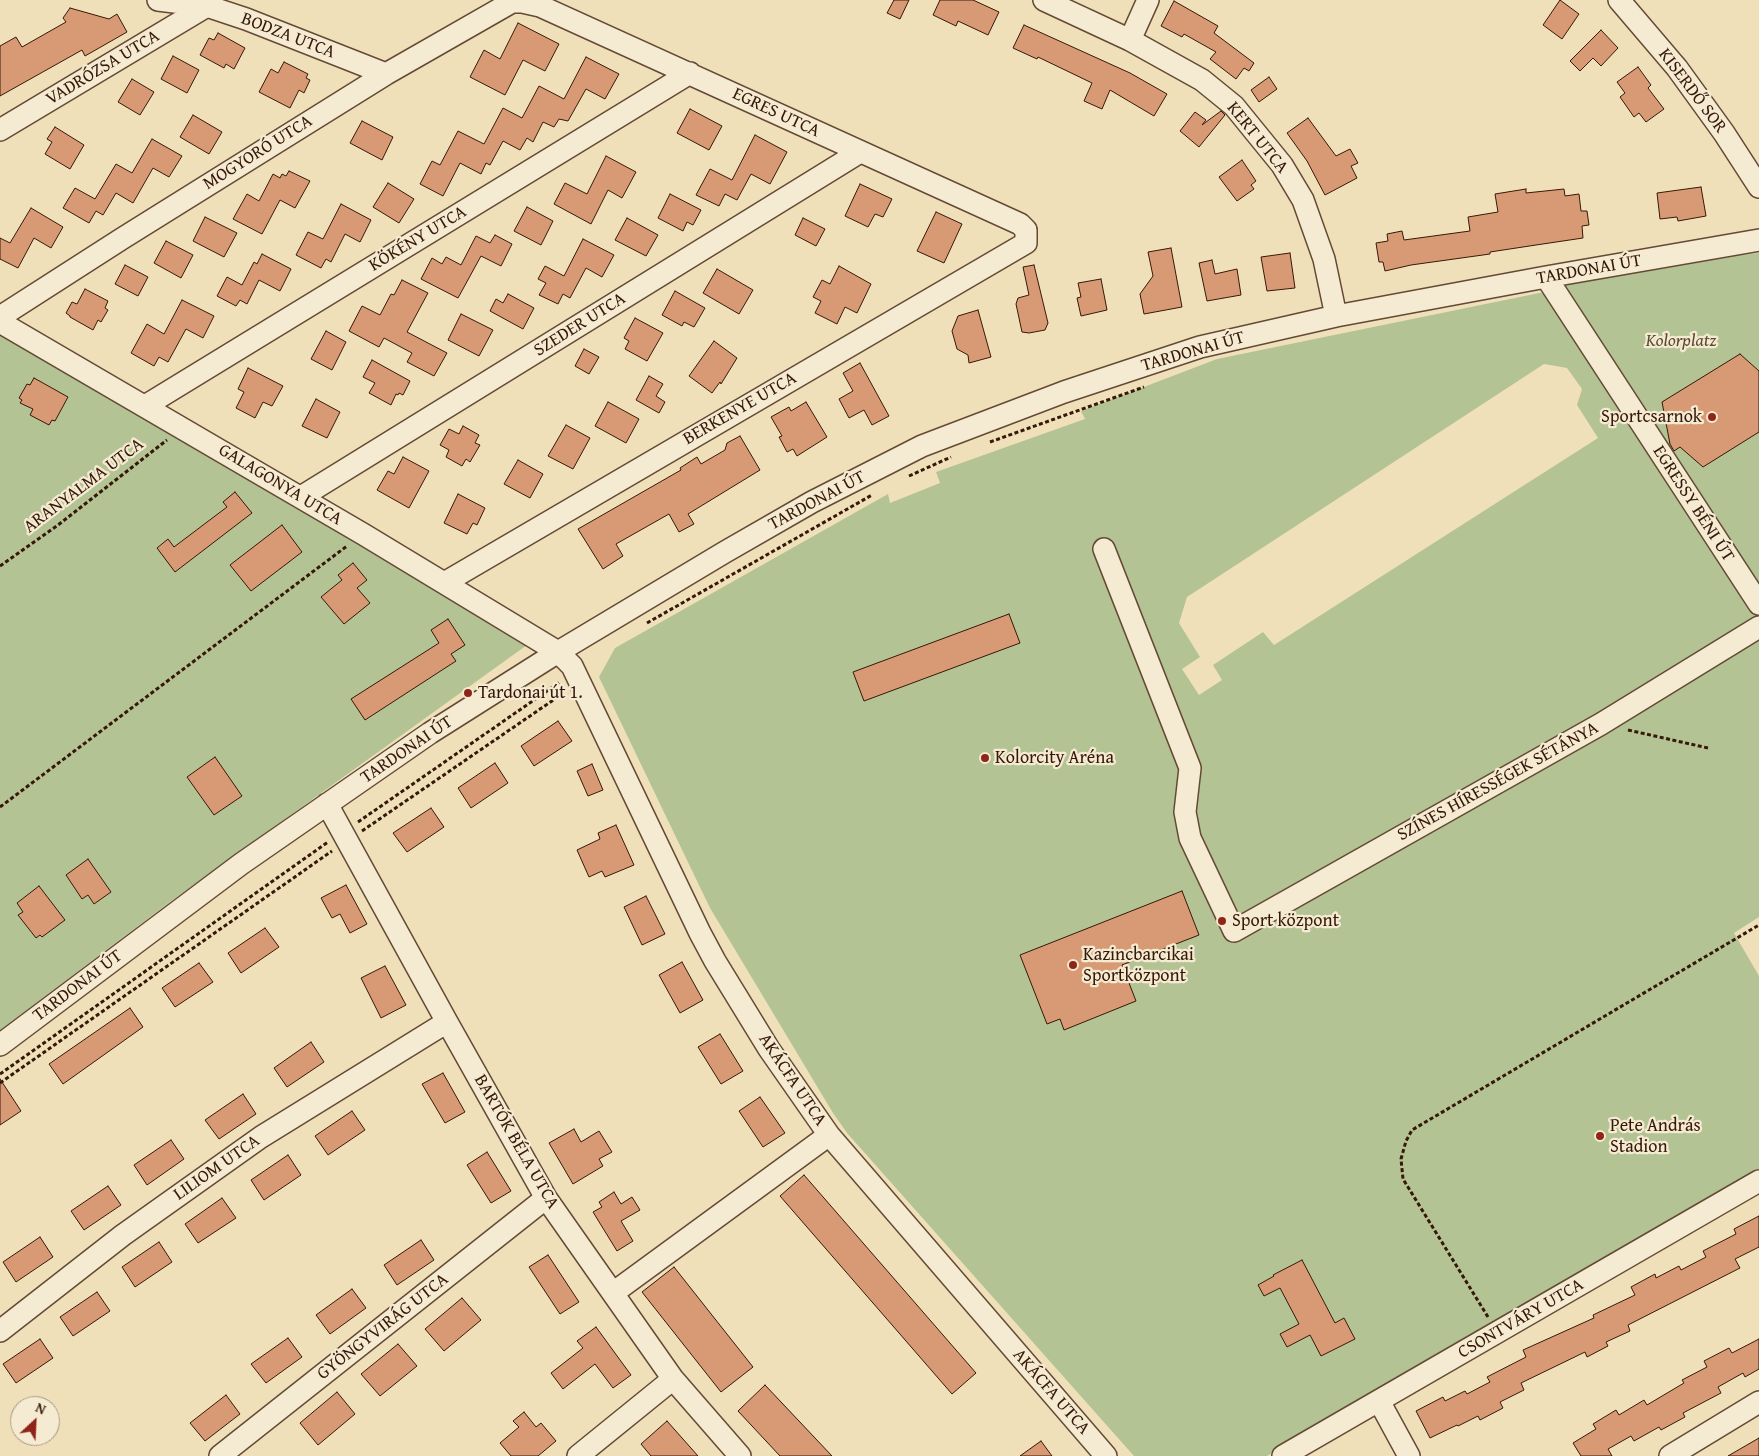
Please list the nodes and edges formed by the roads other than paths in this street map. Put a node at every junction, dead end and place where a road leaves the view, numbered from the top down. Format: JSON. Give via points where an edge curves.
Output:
{"nodes":[{"id":1,"x":158,"y":0,"type":"edge"},
{"id":2,"x":1044,"y":0,"type":"edge"},
{"id":3,"x":1148,"y":0,"type":"edge"},
{"id":4,"x":1619,"y":0,"type":"edge"},
{"id":5,"x":522,"y":2,"type":"joint"},
{"id":6,"x":207,"y":6,"type":"junction"},
{"id":7,"x":1130,"y":40,"type":"junction"},
{"id":8,"x":690,"y":73,"type":"junction"},
{"id":9,"x":386,"y":74,"type":"junction"},
{"id":10,"x":0,"y":130,"type":"edge"},
{"id":11,"x":860,"y":152,"type":"junction"},
{"id":12,"x":1759,"y":188,"type":"edge"},
{"id":13,"x":1026,"y":230,"type":"joint"},
{"id":14,"x":1759,"y":240,"type":"edge"},
{"id":15,"x":1546,"y":277,"type":"junction"},
{"id":16,"x":1336,"y":316,"type":"junction"},
{"id":17,"x":0,"y":317,"type":"edge"},
{"id":18,"x":0,"y":322,"type":"edge"},
{"id":19,"x":145,"y":406,"type":"junction"},
{"id":20,"x":300,"y":497,"type":"junction"},
{"id":21,"x":1104,"y":550,"type":"dead end"},
{"id":22,"x":444,"y":583,"type":"junction"},
{"id":23,"x":1759,"y":604,"type":"edge"},
{"id":24,"x":1759,"y":626,"type":"edge"},
{"id":25,"x":570,"y":667,"type":"junction"},
{"id":26,"x":327,"y":804,"type":"junction"},
{"id":27,"x":447,"y":1022,"type":"junction"},
{"id":28,"x":0,"y":1044,"type":"edge"},
{"id":29,"x":829,"y":1135,"type":"junction"},
{"id":30,"x":1759,"y":1181,"type":"edge"},
{"id":31,"x":546,"y":1198,"type":"junction"},
{"id":32,"x":613,"y":1293,"type":"junction"},
{"id":33,"x":0,"y":1331,"type":"edge"},
{"id":34,"x":673,"y":1379,"type":"junction"},
{"id":35,"x":1379,"y":1401,"type":"junction"},
{"id":36,"x":1759,"y":1402,"type":"edge"},
{"id":37,"x":220,"y":1456,"type":"edge"},
{"id":38,"x":578,"y":1456,"type":"edge"},
{"id":39,"x":740,"y":1456,"type":"edge"},
{"id":40,"x":1106,"y":1456,"type":"edge"},
{"id":41,"x":1283,"y":1456,"type":"edge"},
{"id":42,"x":1409,"y":1456,"type":"edge"},
{"id":43,"x":1670,"y":1456,"type":"edge"}],
"edges":[{"from":1,"to":6,"type":"street","name":"BODZA UTCA"},
{"from":2,"to":7,"type":"street","name":"KERT UTCA"},
{"from":3,"to":7,"type":"street"},
{"from":4,"to":12,"type":"street","name":"KISERDŐ SOR","via":[[1677,68]]},
{"from":5,"to":8,"type":"street","name":"EGRES UTCA","via":[[540,6]]},
{"from":5,"to":9,"type":"street","name":"MOGYORÓ UTCA","via":[[512,2]]},
{"from":6,"to":9,"type":"street","name":"BODZA UTCA"},
{"from":6,"to":10,"type":"street","name":"VADRÓZSA UTCA"},
{"from":7,"to":16,"type":"street","name":"KERT UTCA","via":[[1209,85],[1234,106],[1282,165],[1303,200],[1321,250]]},
{"from":8,"to":11,"type":"street","name":"EGRES UTCA"},
{"from":8,"to":19,"type":"street","name":"KÖKÉNY UTCA"},
{"from":9,"to":17,"type":"street","name":"MOGYORÓ UTCA"},
{"from":11,"to":13,"type":"street","name":"EGRES UTCA","via":[[1020,224]]},
{"from":11,"to":20,"type":"street","name":"SZEDER UTCA"},
{"from":13,"to":22,"type":"street","name":"BERKENYE UTCA","via":[[1026,242]]},
{"from":14,"to":15,"type":"street","name":"TARDONAI ÚT"},
{"from":15,"to":16,"type":"street","name":"TARDONAI ÚT"},
{"from":15,"to":23,"type":"street","name":"EGRESSY BÉNI ÚT"},
{"from":16,"to":25,"type":"street","name":"TARDONAI ÚT","via":[[1195,348],[1064,392],[922,446],[812,502]]},
{"from":18,"to":19,"type":"street","name":"GALAGONYA UTCA"},
{"from":19,"to":20,"type":"street","name":"GALAGONYA UTCA"},
{"from":20,"to":22,"type":"street","name":"GALAGONYA UTCA"},
{"from":21,"to":24,"type":"street","name":"SZÍNES HÍRESSÉGEK SÉTÁNYA","via":[[1190,768],[1185,812],[1190,838],[1234,931],[1601,724]]},
{"from":22,"to":25,"type":"street","name":"GALAGONYA UTCA"},
{"from":25,"to":26,"type":"street","name":"TARDONAI ÚT","via":[[430,733]]},
{"from":25,"to":29,"type":"street","name":"AKÁCFA UTCA","via":[[715,961],[769,1049]]},
{"from":26,"to":27,"type":"street","name":"BARTÓK BÉLA UTCA"},
{"from":26,"to":28,"type":"street","name":"TARDONAI ÚT","via":[[241,864]]},
{"from":27,"to":31,"type":"street","name":"BARTÓK BÉLA UTCA"},
{"from":27,"to":33,"type":"street","name":"LILIOM UTCA","via":[[261,1137],[122,1235]]},
{"from":29,"to":32,"type":"street"},
{"from":29,"to":40,"type":"street","name":"AKÁCFA UTCA"},
{"from":30,"to":35,"type":"street","name":"CSONTVÁRY UTCA"},
{"from":31,"to":32,"type":"street","name":"BARTÓK BÉLA UTCA"},
{"from":31,"to":37,"type":"street","name":"GYÖNGYVIRÁG UTCA"},
{"from":32,"to":34,"type":"street","name":"BARTÓK BÉLA UTCA"},
{"from":34,"to":38,"type":"street"},
{"from":34,"to":39,"type":"street","name":"BARTÓK BÉLA UTCA"},
{"from":35,"to":41,"type":"street","name":"CSONTVÁRY UTCA"},
{"from":35,"to":42,"type":"street"},
{"from":36,"to":43,"type":"street"}]}
